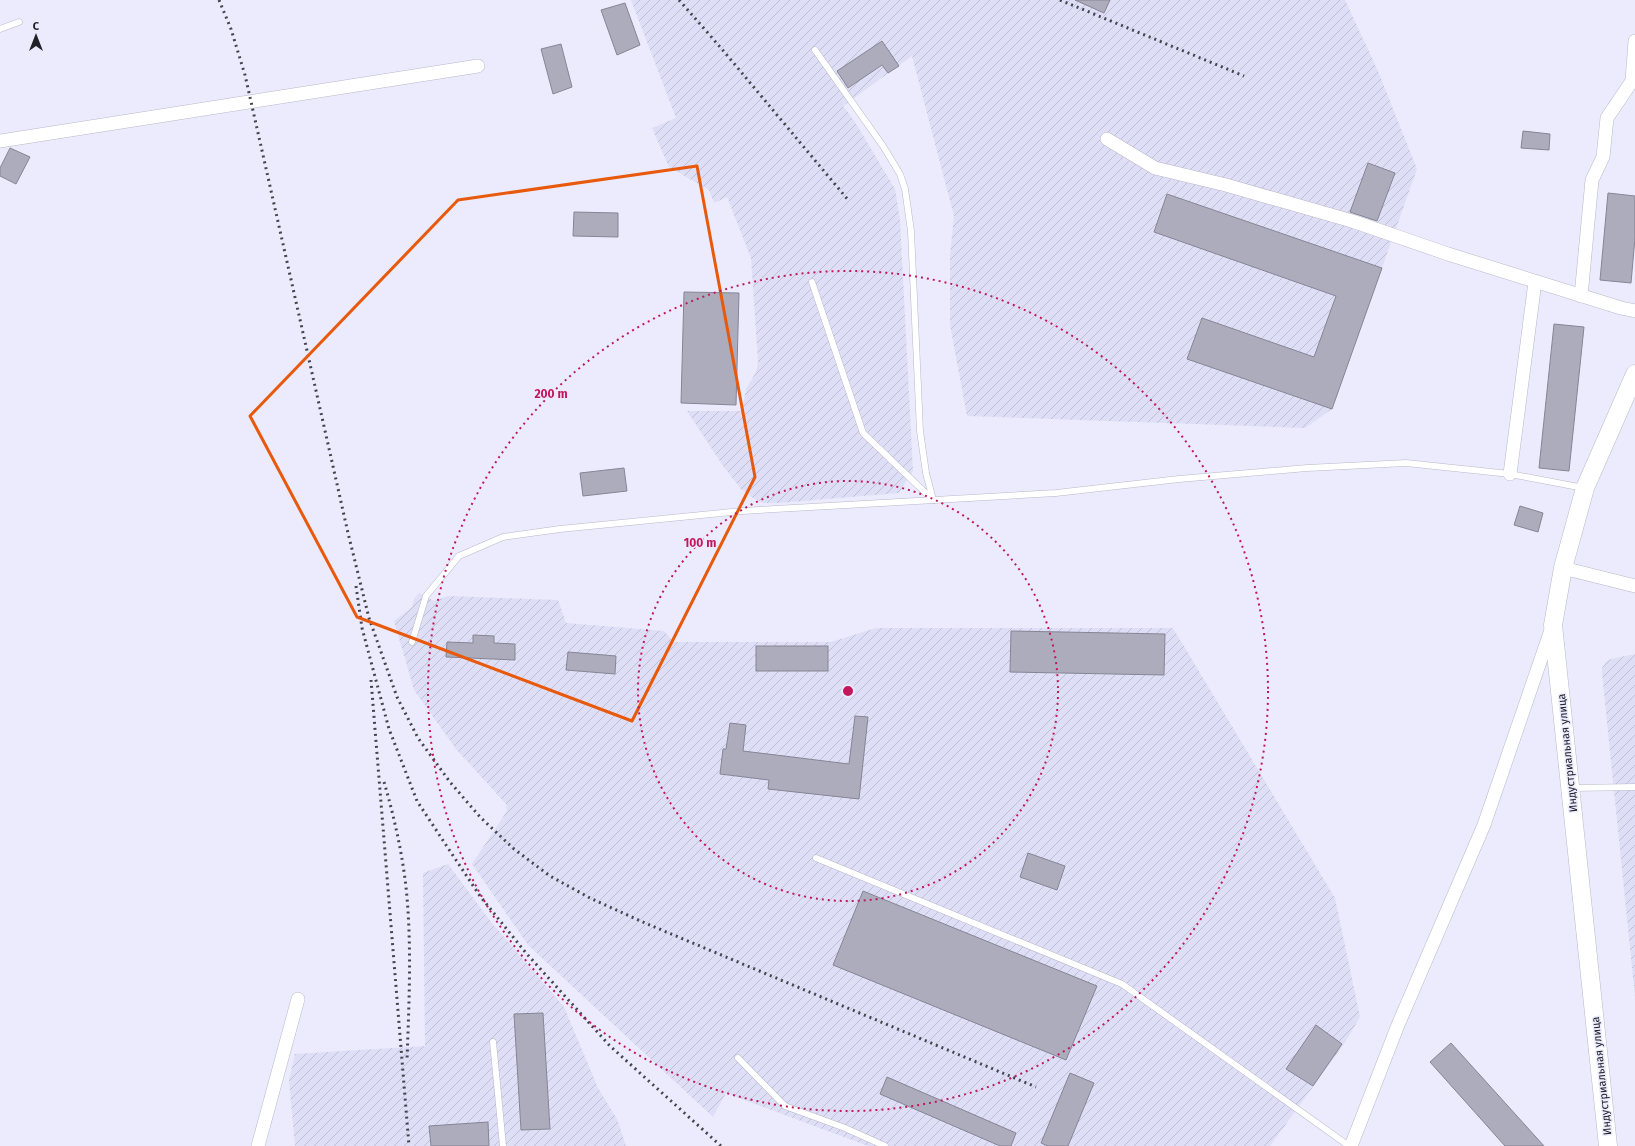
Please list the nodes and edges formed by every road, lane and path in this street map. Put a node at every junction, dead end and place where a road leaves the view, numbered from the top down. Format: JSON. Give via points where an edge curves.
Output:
{"nodes":[{"id":1,"x":19,"y":22,"type":"dead end"},
{"id":2,"x":0,"y":29,"type":"edge"},
{"id":3,"x":1635,"y":41,"type":"edge"},
{"id":4,"x":815,"y":50,"type":"dead end"},
{"id":5,"x":478,"y":66,"type":"dead end"},
{"id":6,"x":1107,"y":139,"type":"dead end"},
{"id":7,"x":0,"y":141,"type":"edge"},
{"id":8,"x":812,"y":282,"type":"dead end"},
{"id":9,"x":1535,"y":282,"type":"junction"},
{"id":10,"x":1581,"y":296,"type":"junction"},
{"id":11,"x":1635,"y":311,"type":"edge"},
{"id":12,"x":1635,"y":374,"type":"edge"},
{"id":13,"x":1510,"y":474,"type":"junction"},
{"id":14,"x":1585,"y":488,"type":"junction"},
{"id":15,"x":933,"y":500,"type":"junction"},
{"id":16,"x":1562,"y":568,"type":"junction"},
{"id":17,"x":1635,"y":586,"type":"edge"},
{"id":18,"x":1553,"y":625,"type":"junction"},
{"id":19,"x":412,"y":642,"type":"dead end"},
{"id":20,"x":1635,"y":787,"type":"edge"},
{"id":21,"x":1570,"y":788,"type":"junction"},
{"id":22,"x":816,"y":858,"type":"dead end"},
{"id":23,"x":298,"y":999,"type":"dead end"},
{"id":24,"x":493,"y":1042,"type":"dead end"},
{"id":25,"x":738,"y":1058,"type":"dead end"},
{"id":26,"x":258,"y":1146,"type":"edge"},
{"id":27,"x":503,"y":1146,"type":"edge"},
{"id":28,"x":885,"y":1146,"type":"edge"},
{"id":29,"x":1350,"y":1146,"type":"edge"},
{"id":30,"x":1608,"y":1146,"type":"edge"}],
"edges":[{"from":1,"to":2,"type":"lane"},
{"from":3,"to":10,"type":"street","via":[[1632,81],[1606,118],[1603,157],[1592,180]]},
{"from":4,"to":15,"type":"lane","via":[[882,146],[900,174],[905,189],[911,231],[920,432]]},
{"from":5,"to":7,"type":"street"},
{"from":6,"to":9,"type":"street","via":[[1155,168],[1226,185],[1352,221]]},
{"from":8,"to":15,"type":"lane","via":[[863,433]]},
{"from":9,"to":10,"type":"street"},
{"from":9,"to":13,"type":"street"},
{"from":10,"to":11,"type":"street"},
{"from":12,"to":14,"type":"main road","name":"Индустриальная улица"},
{"from":13,"to":14,"type":"lane"},
{"from":13,"to":15,"type":"lane","via":[[1398,464],[1307,468],[1056,493]]},
{"from":14,"to":16,"type":"main road","name":"Индустриальная улица"},
{"from":15,"to":19,"type":"lane","via":[[742,511],[502,537],[459,556],[426,596]]},
{"from":16,"to":17,"type":"street"},
{"from":16,"to":18,"type":"main road","name":"Индустриальная улица"},
{"from":18,"to":21,"type":"main road","name":"Индустриальная улица"},
{"from":18,"to":29,"type":"street","via":[[1484,825]]},
{"from":20,"to":21,"type":"lane"},
{"from":21,"to":30,"type":"main road","name":"Индустриальная улица"},
{"from":22,"to":29,"type":"lane","via":[[1122,984]]},
{"from":23,"to":26,"type":"street"},
{"from":24,"to":27,"type":"lane"},
{"from":25,"to":28,"type":"lane","via":[[786,1106]]}]}
